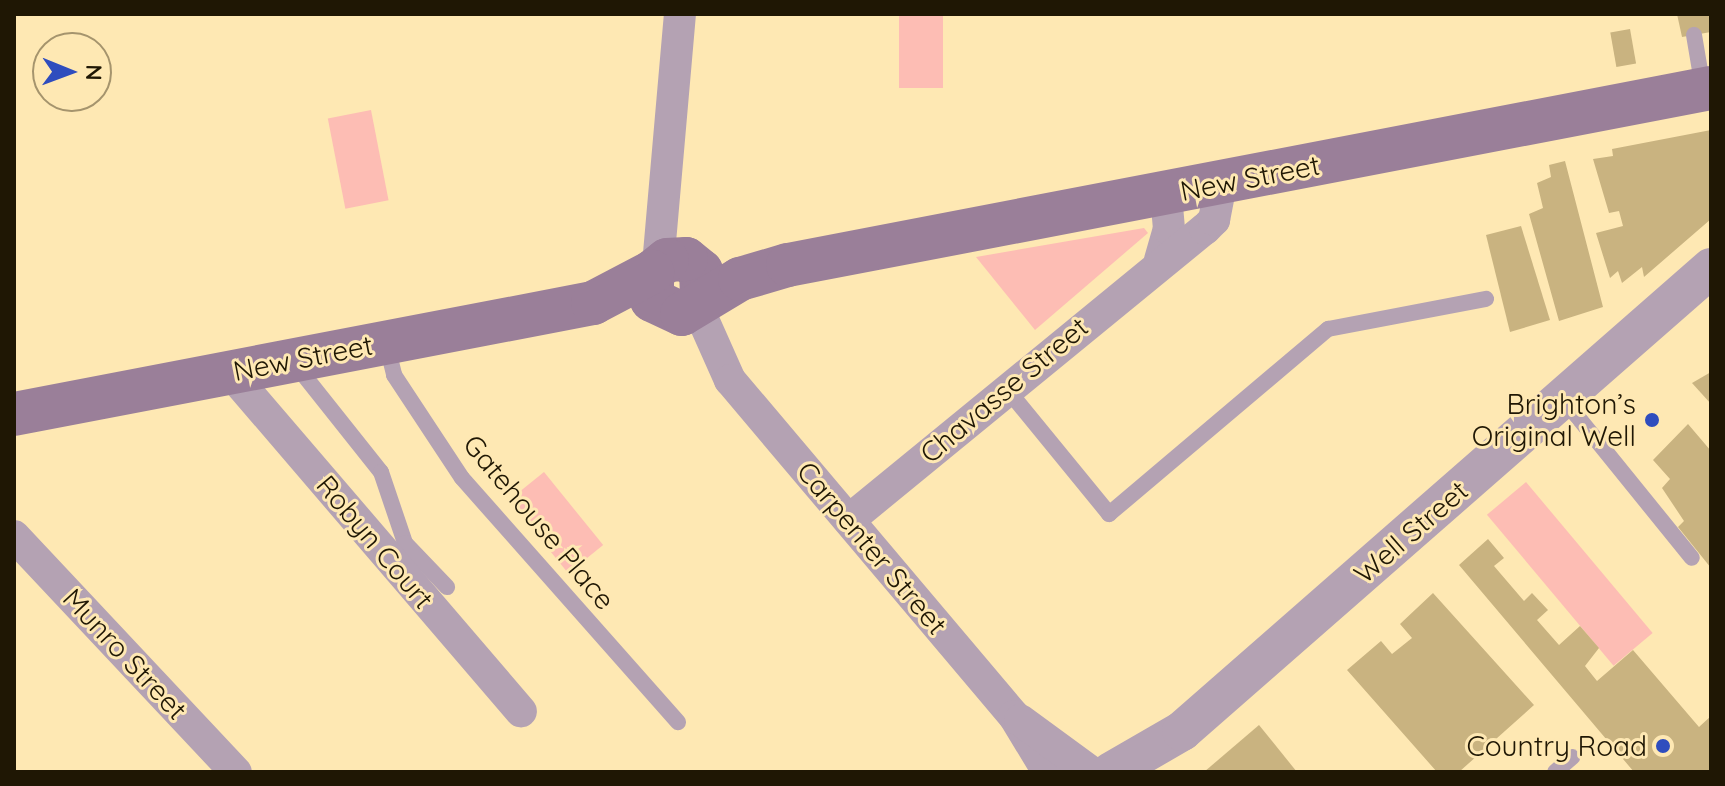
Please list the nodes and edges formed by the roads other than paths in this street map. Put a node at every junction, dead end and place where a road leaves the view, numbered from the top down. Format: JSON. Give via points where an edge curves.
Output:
{"nodes":[{"id":1,"x":683,"y":14,"type":"edge"},
{"id":2,"x":1694,"y":35,"type":"dead end"},
{"id":3,"x":1707,"y":89,"type":"edge"},
{"id":4,"x":1221,"y":183,"type":"junction"},
{"id":5,"x":1166,"y":194,"type":"junction"},
{"id":6,"x":1160,"y":260,"type":"junction"},
{"id":7,"x":1711,"y":268,"type":"edge"},
{"id":8,"x":677,"y":286,"type":"junction"},
{"id":9,"x":1486,"y":299,"type":"dead end"},
{"id":10,"x":386,"y":341,"type":"junction"},
{"id":11,"x":292,"y":360,"type":"junction"},
{"id":12,"x":230,"y":372,"type":"junction"},
{"id":13,"x":1006,"y":387,"type":"junction"},
{"id":14,"x":1564,"y":400,"type":"junction"},
{"id":15,"x":14,"y":414,"type":"edge"},
{"id":16,"x":849,"y":520,"type":"junction"},
{"id":17,"x":14,"y":536,"type":"edge"},
{"id":18,"x":1692,"y":558,"type":"dead end"},
{"id":19,"x":447,"y":587,"type":"dead end"},
{"id":20,"x":521,"y":711,"type":"dead end"},
{"id":21,"x":1014,"y":716,"type":"junction"},
{"id":22,"x":678,"y":722,"type":"dead end"},
{"id":23,"x":1182,"y":731,"type":"junction"},
{"id":24,"x":1572,"y":757,"type":"dead end"},
{"id":25,"x":236,"y":772,"type":"edge"},
{"id":26,"x":1048,"y":772,"type":"edge"},
{"id":27,"x":1091,"y":772,"type":"edge"},
{"id":28,"x":1111,"y":772,"type":"edge"},
{"id":29,"x":1154,"y":772,"type":"edge"},
{"id":30,"x":1555,"y":772,"type":"edge"}],
"edges":[{"from":1,"to":8,"type":"street","via":[[665,197]]},
{"from":2,"to":3,"type":"lane"},
{"from":3,"to":4,"type":"main road","name":"New Street"},
{"from":4,"to":5,"type":"main road","name":"New Street"},
{"from":4,"to":6,"type":"street","name":"Chavasse Street","via":[[1214,220]]},
{"from":5,"to":6,"type":"street","via":[[1169,229]]},
{"from":5,"to":8,"type":"main road","name":"New Street"},
{"from":6,"to":13,"type":"street","name":"Chavasse Street"},
{"from":7,"to":14,"type":"street","name":"Well Street"},
{"from":8,"to":10,"type":"main road","name":"New Street"},
{"from":8,"to":16,"type":"street","name":"Carpenter Street","via":[[730,380]]},
{"from":9,"to":13,"type":"lane","via":[[1328,329],[1109,514]]},
{"from":10,"to":11,"type":"main road","name":"New Street"},
{"from":10,"to":22,"type":"lane","name":"Gatehouse Place","via":[[394,375],[462,478]]},
{"from":11,"to":12,"type":"main road","name":"New Street"},
{"from":11,"to":19,"type":"lane","via":[[381,472],[405,543]]},
{"from":12,"to":15,"type":"main road","name":"New Street"},
{"from":12,"to":20,"type":"street","name":"Robyn Court"},
{"from":13,"to":16,"type":"street","name":"Chavasse Street"},
{"from":14,"to":18,"type":"lane"},
{"from":14,"to":23,"type":"street","name":"Well Street"},
{"from":16,"to":21,"type":"street","name":"Carpenter Street"},
{"from":17,"to":25,"type":"street","name":"Munro Street"},
{"from":21,"to":26,"type":"street","name":"Carpenter Street"},
{"from":21,"to":27,"type":"street","name":"Carpenter Street"},
{"from":23,"to":28,"type":"street","name":"Well Street"},
{"from":23,"to":29,"type":"street","name":"Well Street"},
{"from":24,"to":30,"type":"lane"}]}
